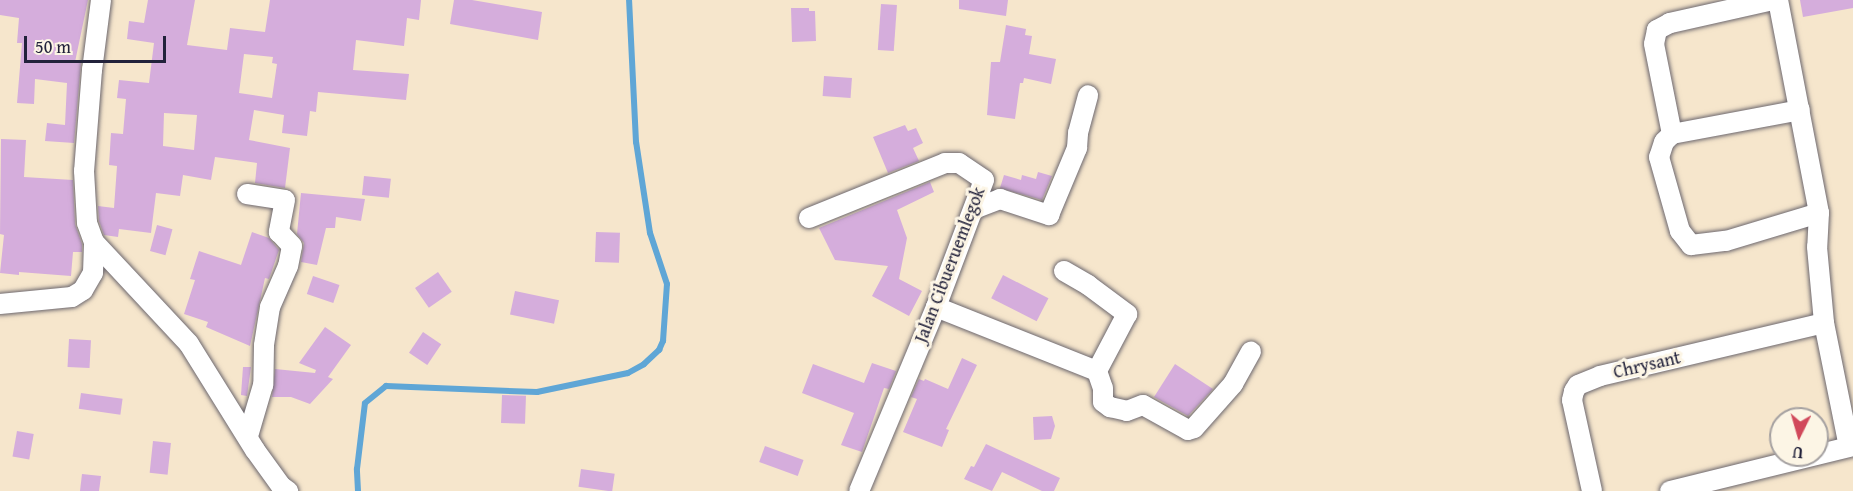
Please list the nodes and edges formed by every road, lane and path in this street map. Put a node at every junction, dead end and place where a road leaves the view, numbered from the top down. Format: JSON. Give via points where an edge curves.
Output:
{"nodes":[{"id":1,"x":101,"y":0,"type":"edge"},
{"id":2,"x":1776,"y":0,"type":"edge"},
{"id":3,"x":1088,"y":95,"type":"dead end"},
{"id":4,"x":1800,"y":110,"type":"junction"},
{"id":5,"x":1672,"y":134,"type":"junction"},
{"id":6,"x":247,"y":194,"type":"dead end"},
{"id":7,"x":974,"y":209,"type":"junction"},
{"id":8,"x":1819,"y":213,"type":"junction"},
{"id":9,"x":809,"y":218,"type":"dead end"},
{"id":10,"x":94,"y":242,"type":"junction"},
{"id":11,"x":1064,"y":271,"type":"dead end"},
{"id":12,"x":0,"y":304,"type":"edge"},
{"id":13,"x":936,"y":307,"type":"junction"},
{"id":14,"x":1824,"y":323,"type":"junction"},
{"id":15,"x":1251,"y":352,"type":"dead end"},
{"id":16,"x":1097,"y":371,"type":"junction"},
{"id":17,"x":248,"y":436,"type":"junction"},
{"id":18,"x":1851,"y":446,"type":"edge"},
{"id":19,"x":288,"y":491,"type":"edge"},
{"id":20,"x":859,"y":491,"type":"edge"},
{"id":21,"x":1592,"y":491,"type":"edge"},
{"id":22,"x":1670,"y":491,"type":"edge"}],
"edges":[{"from":1,"to":10,"type":"street","via":[[84,171],[87,223]]},
{"from":2,"to":4,"type":"street"},
{"from":2,"to":5,"type":"street","via":[[1670,23],[1657,30],[1654,44]]},
{"from":3,"to":7,"type":"street","via":[[1077,148],[1049,214],[1000,200]]},
{"from":4,"to":5,"type":"street"},
{"from":4,"to":8,"type":"street"},
{"from":5,"to":8,"type":"street","via":[[1664,142],[1659,157],[1680,231],[1691,245],[1726,241]]},
{"from":6,"to":17,"type":"street","via":[[285,200],[279,232],[292,246],[288,266],[270,307],[263,386]]},
{"from":7,"to":9,"type":"street","name":"Jalan Cibueruemlegok","via":[[984,180],[959,163],[945,163]]},
{"from":7,"to":13,"type":"street","name":"Jalan Cibueruemlegok","via":[[959,239]]},
{"from":8,"to":14,"type":"street","via":[[1817,247]]},
{"from":10,"to":12,"type":"street","via":[[93,273],[83,290],[72,297]]},
{"from":10,"to":17,"type":"street","via":[[172,322]]},
{"from":11,"to":16,"type":"street","via":[[1127,314]]},
{"from":13,"to":16,"type":"street"},
{"from":13,"to":20,"type":"street","name":"Jalan Cibueruemlegok"},
{"from":14,"to":18,"type":"street"},
{"from":14,"to":21,"type":"street","name":"Chrysant","via":[[1600,376],[1578,385],[1572,400]]},
{"from":15,"to":16,"type":"street","via":[[1233,384],[1191,430],[1143,405],[1127,411],[1110,407],[1103,402]]},
{"from":17,"to":19,"type":"street"},
{"from":18,"to":22,"type":"street"}]}
